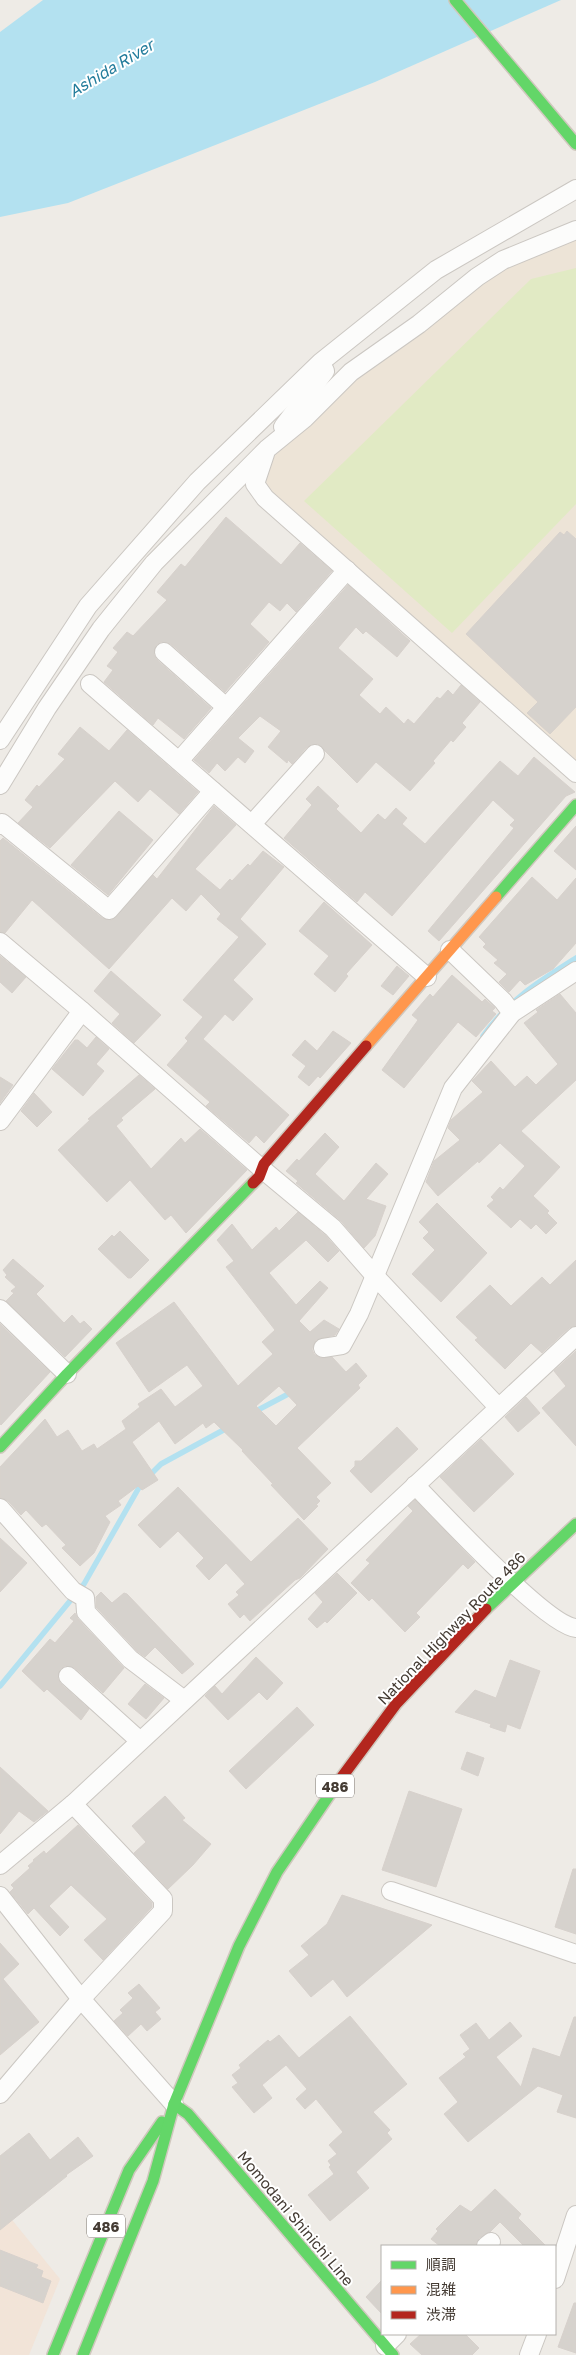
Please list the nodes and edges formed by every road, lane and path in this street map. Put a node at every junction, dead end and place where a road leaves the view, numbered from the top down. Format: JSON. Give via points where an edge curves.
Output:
{"nodes":[{"id":1,"x":455,"y":0,"type":"edge"},
{"id":2,"x":576,"y":144,"type":"edge"},
{"id":3,"x":576,"y":189,"type":"edge"},
{"id":4,"x":576,"y":230,"type":"edge"},
{"id":5,"x":321,"y":362,"type":"junction"},
{"id":6,"x":267,"y":449,"type":"junction"},
{"id":7,"x":347,"y":570,"type":"junction"},
{"id":8,"x":164,"y":652,"type":"dead end"},
{"id":9,"x":90,"y":684,"type":"dead end"},
{"id":10,"x":226,"y":707,"type":"junction"},
{"id":11,"x":0,"y":740,"type":"edge"},
{"id":12,"x":315,"y":754,"type":"dead end"},
{"id":13,"x":179,"y":760,"type":"junction"},
{"id":14,"x":576,"y":773,"type":"edge"},
{"id":15,"x":0,"y":785,"type":"edge"},
{"id":16,"x":213,"y":790,"type":"junction"},
{"id":17,"x":576,"y":805,"type":"edge"},
{"id":18,"x":252,"y":824,"type":"junction"},
{"id":19,"x":0,"y":825,"type":"edge"},
{"id":20,"x":0,"y":942,"type":"edge"},
{"id":21,"x":450,"y":950,"type":"junction"},
{"id":22,"x":576,"y":971,"type":"edge"},
{"id":23,"x":428,"y":977,"type":"junction"},
{"id":24,"x":508,"y":1007,"type":"junction"},
{"id":25,"x":82,"y":1011,"type":"junction"},
{"id":26,"x":0,"y":1121,"type":"edge"},
{"id":27,"x":262,"y":1169,"type":"junction"},
{"id":28,"x":370,"y":1270,"type":"junction"},
{"id":29,"x":0,"y":1309,"type":"edge"},
{"id":30,"x":576,"y":1336,"type":"edge"},
{"id":31,"x":323,"y":1348,"type":"dead end"},
{"id":32,"x":67,"y":1374,"type":"junction"},
{"id":33,"x":498,"y":1407,"type":"junction"},
{"id":34,"x":2,"y":1442,"type":"edge"},
{"id":35,"x":415,"y":1485,"type":"junction"},
{"id":36,"x":0,"y":1508,"type":"edge"},
{"id":37,"x":576,"y":1524,"type":"edge"},
{"id":38,"x":512,"y":1583,"type":"junction"},
{"id":39,"x":576,"y":1628,"type":"edge"},
{"id":40,"x":68,"y":1676,"type":"dead end"},
{"id":41,"x":184,"y":1700,"type":"junction"},
{"id":42,"x":140,"y":1741,"type":"junction"},
{"id":43,"x":73,"y":1804,"type":"junction"},
{"id":44,"x":0,"y":1865,"type":"edge"},
{"id":45,"x":391,"y":1891,"type":"dead end"},
{"id":46,"x":0,"y":1896,"type":"edge"},
{"id":47,"x":576,"y":1954,"type":"edge"},
{"id":48,"x":81,"y":1999,"type":"junction"},
{"id":49,"x":0,"y":2094,"type":"edge"},
{"id":50,"x":174,"y":2104,"type":"junction"},
{"id":51,"x":576,"y":2215,"type":"edge"},
{"id":52,"x":556,"y":2276,"type":"edge"},
{"id":53,"x":381,"y":2334,"type":"edge"},
{"id":54,"x":382,"y":2335,"type":"edge"},
{"id":55,"x":536,"y":2335,"type":"edge"},
{"id":56,"x":391,"y":2345,"type":"edge"},
{"id":57,"x":53,"y":2355,"type":"edge"},
{"id":58,"x":83,"y":2355,"type":"edge"},
{"id":59,"x":530,"y":2355,"type":"edge"}],
"edges":[{"from":1,"to":2,"type":"main road"},
{"from":3,"to":5,"type":"street","via":[[436,270]]},
{"from":4,"to":6,"type":"street","via":[[502,260],[477,276],[419,324],[351,372],[305,418]]},
{"from":5,"to":6,"type":"street","via":[[325,371]]},
{"from":5,"to":11,"type":"street","via":[[197,482],[88,606]]},
{"from":6,"to":7,"type":"street","via":[[255,484],[265,498]]},
{"from":6,"to":15,"type":"street","via":[[154,563],[107,622],[47,708]]},
{"from":7,"to":10,"type":"street"},
{"from":7,"to":14,"type":"street"},
{"from":8,"to":10,"type":"street"},
{"from":9,"to":13,"type":"street"},
{"from":10,"to":13,"type":"street"},
{"from":12,"to":18,"type":"street"},
{"from":13,"to":16,"type":"street"},
{"from":16,"to":18,"type":"street"},
{"from":16,"to":19,"type":"street","via":[[109,910],[2,823]]},
{"from":17,"to":21,"type":"main road"},
{"from":18,"to":23,"type":"street"},
{"from":20,"to":25,"type":"street"},
{"from":21,"to":23,"type":"main road"},
{"from":21,"to":24,"type":"street"},
{"from":22,"to":24,"type":"street"},
{"from":23,"to":27,"type":"main road"},
{"from":24,"to":28,"type":"street","via":[[453,1088]]},
{"from":25,"to":26,"type":"street"},
{"from":25,"to":27,"type":"street"},
{"from":27,"to":28,"type":"street","via":[[333,1228]]},
{"from":27,"to":32,"type":"main road","via":[[259,1176]]},
{"from":28,"to":31,"type":"street","via":[[359,1314],[342,1345]]},
{"from":28,"to":33,"type":"street"},
{"from":29,"to":32,"type":"street"},
{"from":30,"to":33,"type":"street"},
{"from":32,"to":34,"type":"main road"},
{"from":33,"to":35,"type":"street"},
{"from":35,"to":38,"type":"street"},
{"from":35,"to":41,"type":"street"},
{"from":36,"to":41,"type":"street","via":[[79,1594],[86,1612],[130,1659]]},
{"from":37,"to":38,"type":"main road","name":"National Highway Route 486","number":"486"},
{"from":38,"to":39,"type":"street","via":[[557,1620]]},
{"from":38,"to":50,"type":"main road","name":"National Highway Route 486","number":"486","via":[[396,1704],[321,1804],[277,1872],[239,1946]]},
{"from":40,"to":42,"type":"street"},
{"from":41,"to":42,"type":"street"},
{"from":42,"to":43,"type":"street"},
{"from":43,"to":44,"type":"street"},
{"from":43,"to":48,"type":"street","via":[[163,1899],[163,1911]]},
{"from":45,"to":47,"type":"street"},
{"from":46,"to":48,"type":"street"},
{"from":48,"to":49,"type":"street"},
{"from":48,"to":50,"type":"street"},
{"from":50,"to":53,"type":"main road","name":"Momodani Shinichi Line","via":[[188,2114]]},
{"from":50,"to":57,"type":"main road","name":"National Highway Route 486","number":"486","via":[[129,2170]]},
{"from":50,"to":58,"type":"main road","name":"National Highway Route 486","number":"486","via":[[153,2181]]},
{"from":51,"to":52,"type":"street"},
{"from":54,"to":56,"type":"main road","name":"Momodani Shinichi Line"},
{"from":55,"to":59,"type":"street"}]}
